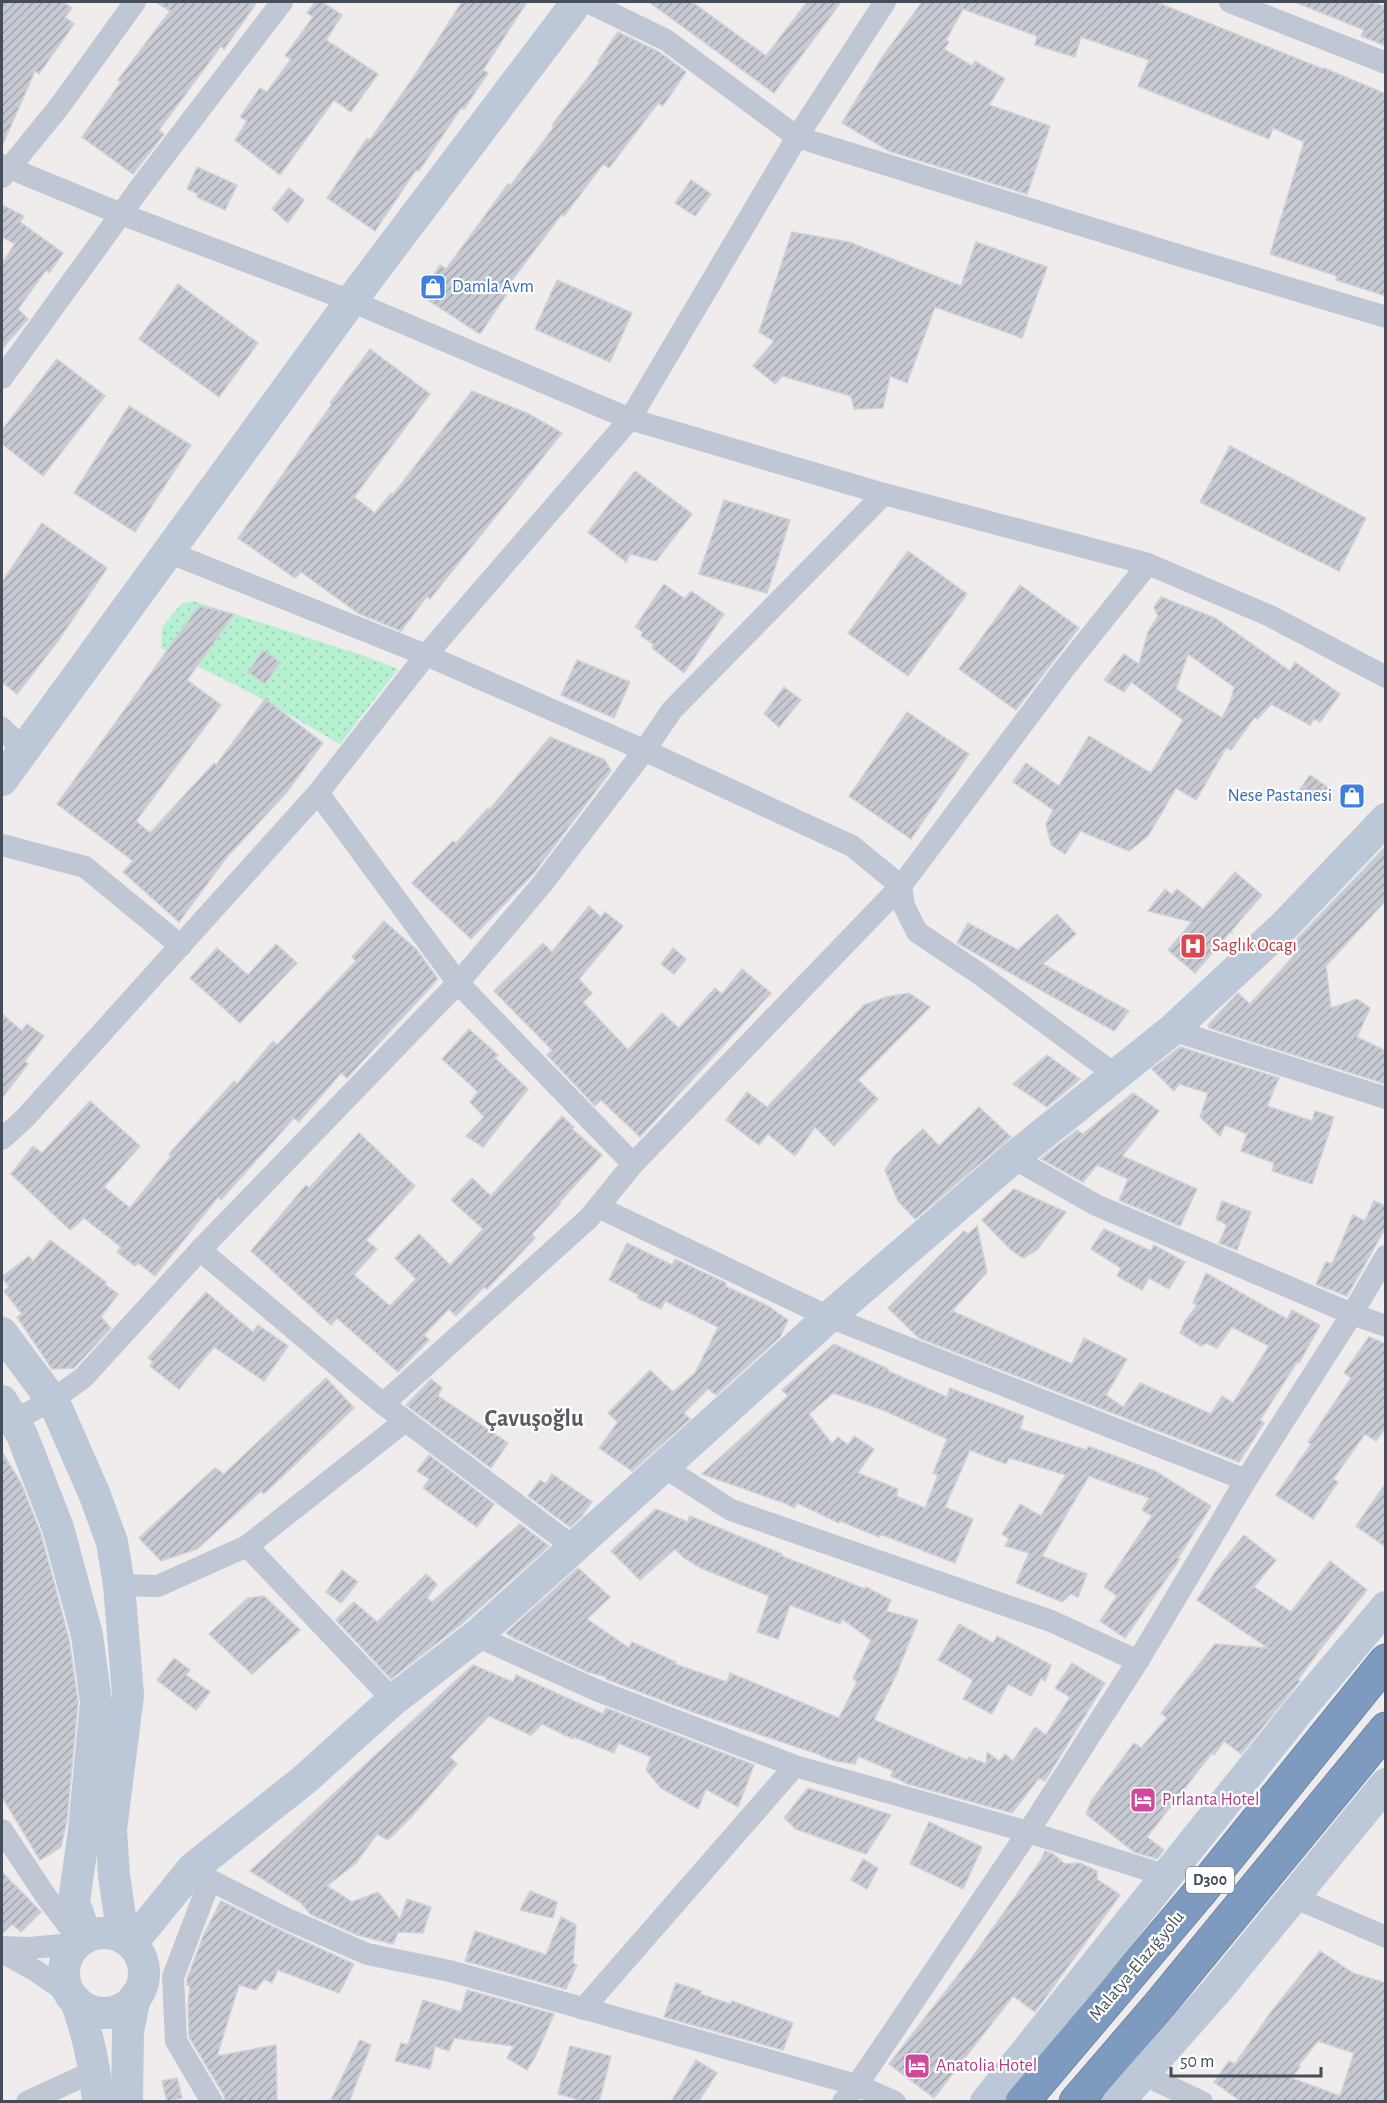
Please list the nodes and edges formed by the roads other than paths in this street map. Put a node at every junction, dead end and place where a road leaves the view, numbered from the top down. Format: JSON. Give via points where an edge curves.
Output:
{"nodes":[{"id":1,"x":135,"y":2,"type":"edge"},
{"id":2,"x":282,"y":2,"type":"edge"},
{"id":3,"x":577,"y":2,"type":"edge"},
{"id":4,"x":588,"y":2,"type":"edge"},
{"id":5,"x":885,"y":2,"type":"edge"},
{"id":6,"x":1230,"y":2,"type":"edge"},
{"id":7,"x":1386,"y":63,"type":"edge"},
{"id":8,"x":797,"y":136,"type":"junction"},
{"id":9,"x":4,"y":170,"type":"edge"},
{"id":10,"x":122,"y":214,"type":"junction"},
{"id":11,"x":351,"y":301,"type":"junction"},
{"id":12,"x":1386,"y":317,"type":"edge"},
{"id":13,"x":2,"y":378,"type":"edge"},
{"id":14,"x":630,"y":419,"type":"junction"},
{"id":15,"x":884,"y":494,"type":"junction"},
{"id":16,"x":168,"y":552,"type":"junction"},
{"id":17,"x":1148,"y":564,"type":"junction"},
{"id":18,"x":426,"y":655,"type":"junction"},
{"id":19,"x":1386,"y":677,"type":"edge"},
{"id":20,"x":2,"y":728,"type":"edge"},
{"id":21,"x":24,"y":750,"type":"junction"},
{"id":22,"x":644,"y":751,"type":"junction"},
{"id":23,"x":2,"y":780,"type":"edge"},
{"id":24,"x":318,"y":794,"type":"junction"},
{"id":25,"x":1386,"y":819,"type":"edge"},
{"id":26,"x":2,"y":845,"type":"edge"},
{"id":27,"x":901,"y":886,"type":"junction"},
{"id":28,"x":181,"y":946,"type":"junction"},
{"id":29,"x":458,"y":983,"type":"junction"},
{"id":30,"x":1172,"y":1030,"type":"junction"},
{"id":31,"x":1117,"y":1076,"type":"junction"},
{"id":32,"x":1386,"y":1098,"type":"edge"},
{"id":33,"x":2,"y":1139,"type":"edge"},
{"id":34,"x":1013,"y":1158,"type":"junction"},
{"id":35,"x":633,"y":1164,"type":"junction"},
{"id":36,"x":598,"y":1207,"type":"junction"},
{"id":37,"x":200,"y":1250,"type":"junction"},
{"id":38,"x":1386,"y":1256,"type":"edge"},
{"id":39,"x":1352,"y":1314,"type":"junction"},
{"id":40,"x":829,"y":1317,"type":"junction"},
{"id":41,"x":1386,"y":1326,"type":"edge"},
{"id":42,"x":2,"y":1333,"type":"edge"},
{"id":43,"x":52,"y":1400,"type":"junction"},
{"id":44,"x":383,"y":1404,"type":"junction"},
{"id":45,"x":8,"y":1410,"type":"edge"},
{"id":46,"x":405,"y":1421,"type":"junction"},
{"id":47,"x":664,"y":1467,"type":"junction"},
{"id":48,"x":1246,"y":1480,"type":"junction"},
{"id":49,"x":247,"y":1546,"type":"junction"},
{"id":50,"x":575,"y":1548,"type":"junction"},
{"id":51,"x":119,"y":1585,"type":"junction"},
{"id":52,"x":1386,"y":1607,"type":"edge"},
{"id":53,"x":1386,"y":1635,"type":"edge"},
{"id":54,"x":476,"y":1636,"type":"junction"},
{"id":55,"x":1138,"y":1661,"type":"junction"},
{"id":56,"x":1386,"y":1661,"type":"edge"},
{"id":57,"x":393,"y":1700,"type":"junction"},
{"id":58,"x":1299,"y":1710,"type":"junction"},
{"id":59,"x":1386,"y":1729,"type":"edge"},
{"id":60,"x":795,"y":1766,"type":"junction"},
{"id":61,"x":1386,"y":1784,"type":"edge"},
{"id":62,"x":2,"y":1830,"type":"edge"},
{"id":63,"x":1028,"y":1832,"type":"junction"},
{"id":64,"x":202,"y":1874,"type":"junction"},
{"id":65,"x":1167,"y":1876,"type":"junction"},
{"id":66,"x":1293,"y":1898,"type":"junction"},
{"id":67,"x":1386,"y":1937,"type":"edge"},
{"id":68,"x":80,"y":1940,"type":"junction"},
{"id":69,"x":128,"y":1940,"type":"junction"},
{"id":70,"x":2,"y":1950,"type":"edge"},
{"id":71,"x":135,"y":1997,"type":"junction"},
{"id":72,"x":73,"y":1998,"type":"junction"},
{"id":73,"x":583,"y":2009,"type":"junction"},
{"id":74,"x":1142,"y":2074,"type":"junction"},
{"id":75,"x":97,"y":2087,"type":"edge"},
{"id":76,"x":850,"y":2093,"type":"edge"},
{"id":77,"x":1021,"y":2099,"type":"edge"},
{"id":78,"x":27,"y":2102,"type":"edge"},
{"id":79,"x":127,"y":2102,"type":"edge"},
{"id":80,"x":212,"y":2102,"type":"edge"},
{"id":81,"x":895,"y":2102,"type":"edge"},
{"id":82,"x":986,"y":2102,"type":"edge"},
{"id":83,"x":1076,"y":2102,"type":"edge"},
{"id":84,"x":1118,"y":2102,"type":"edge"},
{"id":85,"x":1202,"y":2102,"type":"edge"}],
"edges":[{"from":1,"to":9,"type":"street","via":[[59,106]]},
{"from":2,"to":10,"type":"street"},
{"from":3,"to":11,"type":"main road"},
{"from":4,"to":8,"type":"street","via":[[666,40]]},
{"from":5,"to":8,"type":"street"},
{"from":6,"to":7,"type":"street"},
{"from":8,"to":12,"type":"street"},
{"from":8,"to":14,"type":"street"},
{"from":9,"to":10,"type":"street"},
{"from":10,"to":11,"type":"street"},
{"from":10,"to":13,"type":"street"},
{"from":11,"to":14,"type":"street"},
{"from":11,"to":16,"type":"main road"},
{"from":14,"to":15,"type":"street"},
{"from":14,"to":18,"type":"street"},
{"from":15,"to":17,"type":"street"},
{"from":15,"to":22,"type":"street","via":[[672,710]]},
{"from":16,"to":18,"type":"street"},
{"from":16,"to":21,"type":"main road"},
{"from":17,"to":19,"type":"street","via":[[1270,616]]},
{"from":17,"to":27,"type":"street"},
{"from":18,"to":22,"type":"street"},
{"from":18,"to":24,"type":"street"},
{"from":20,"to":21,"type":"street"},
{"from":21,"to":23,"type":"main road"},
{"from":22,"to":27,"type":"street","via":[[852,846]]},
{"from":22,"to":29,"type":"street","via":[[543,883]]},
{"from":24,"to":28,"type":"street"},
{"from":24,"to":29,"type":"street"},
{"from":25,"to":30,"type":"main road","via":[[1284,926]]},
{"from":26,"to":28,"type":"street","via":[[85,867]]},
{"from":27,"to":31,"type":"street","via":[[904,906],[917,932]]},
{"from":27,"to":35,"type":"street"},
{"from":28,"to":33,"type":"street"},
{"from":29,"to":35,"type":"street"},
{"from":29,"to":37,"type":"street"},
{"from":30,"to":31,"type":"main road"},
{"from":30,"to":32,"type":"street"},
{"from":31,"to":34,"type":"main road"},
{"from":34,"to":39,"type":"street","via":[[1096,1205]]},
{"from":34,"to":40,"type":"main road"},
{"from":35,"to":36,"type":"street"},
{"from":36,"to":40,"type":"street"},
{"from":36,"to":44,"type":"street"},
{"from":37,"to":43,"type":"street","via":[[83,1378]]},
{"from":37,"to":44,"type":"street"},
{"from":38,"to":39,"type":"street"},
{"from":39,"to":41,"type":"street"},
{"from":39,"to":48,"type":"street"},
{"from":40,"to":47,"type":"main road"},
{"from":40,"to":48,"type":"street"},
{"from":42,"to":43,"type":"main road"},
{"from":43,"to":45,"type":"street"},
{"from":43,"to":51,"type":"main road","via":[[112,1542]]},
{"from":44,"to":46,"type":"street"},
{"from":45,"to":68,"type":"main road","via":[[58,1528],[87,1635],[96,1702],[74,1902]]},
{"from":46,"to":49,"type":"street"},
{"from":46,"to":50,"type":"street"},
{"from":47,"to":50,"type":"main road"},
{"from":47,"to":55,"type":"street","via":[[731,1510],[1051,1621]]},
{"from":48,"to":55,"type":"street"},
{"from":49,"to":51,"type":"street","via":[[158,1586]]},
{"from":49,"to":57,"type":"street"},
{"from":50,"to":54,"type":"main road"},
{"from":51,"to":69,"type":"main road","via":[[128,1695],[111,1830],[114,1875]]},
{"from":52,"to":58,"type":"main road"},
{"from":53,"to":58,"type":"main road"},
{"from":54,"to":57,"type":"main road"},
{"from":54,"to":60,"type":"street","via":[[596,1690]]},
{"from":55,"to":63,"type":"street"},
{"from":56,"to":77,"type":"highway","name":"Malatya-Elazığ yolu","number":"D300","via":[[1199,1893]]},
{"from":57,"to":64,"type":"main road"},
{"from":58,"to":65,"type":"main road"},
{"from":59,"to":83,"type":"highway","number":"D300"},
{"from":60,"to":63,"type":"street"},
{"from":60,"to":73,"type":"street"},
{"from":61,"to":66,"type":"main road"},
{"from":62,"to":68,"type":"street"},
{"from":63,"to":65,"type":"street"},
{"from":63,"to":76,"type":"street"},
{"from":64,"to":69,"type":"main road"},
{"from":64,"to":73,"type":"street","via":[[285,1918],[367,1954],[450,1971]]},
{"from":64,"to":80,"type":"street","via":[[173,1977],[176,2041]]},
{"from":65,"to":82,"type":"main road"},
{"from":66,"to":67,"type":"street"},
{"from":66,"to":74,"type":"main road"},
{"from":68,"to":69,"type":"main road","via":[[98,1932],[110,1932]]},
{"from":68,"to":70,"type":"street"},
{"from":68,"to":72,"type":"main road","via":[[66,1957],[63,1971]]},
{"from":69,"to":71,"type":"main road","via":[[141,1955],[144,1969],[142,1986]]},
{"from":70,"to":72,"type":"street"},
{"from":71,"to":72,"type":"main road","via":[[123,2009],[99,2013],[82,2007]]},
{"from":71,"to":79,"type":"main road","via":[[128,2031]]},
{"from":72,"to":75,"type":"main road","via":[[87,2032]]},
{"from":73,"to":76,"type":"street"},
{"from":74,"to":84,"type":"main road"},
{"from":74,"to":85,"type":"street"},
{"from":75,"to":78,"type":"street","via":[[79,2078]]},
{"from":76,"to":81,"type":"street"}]}
